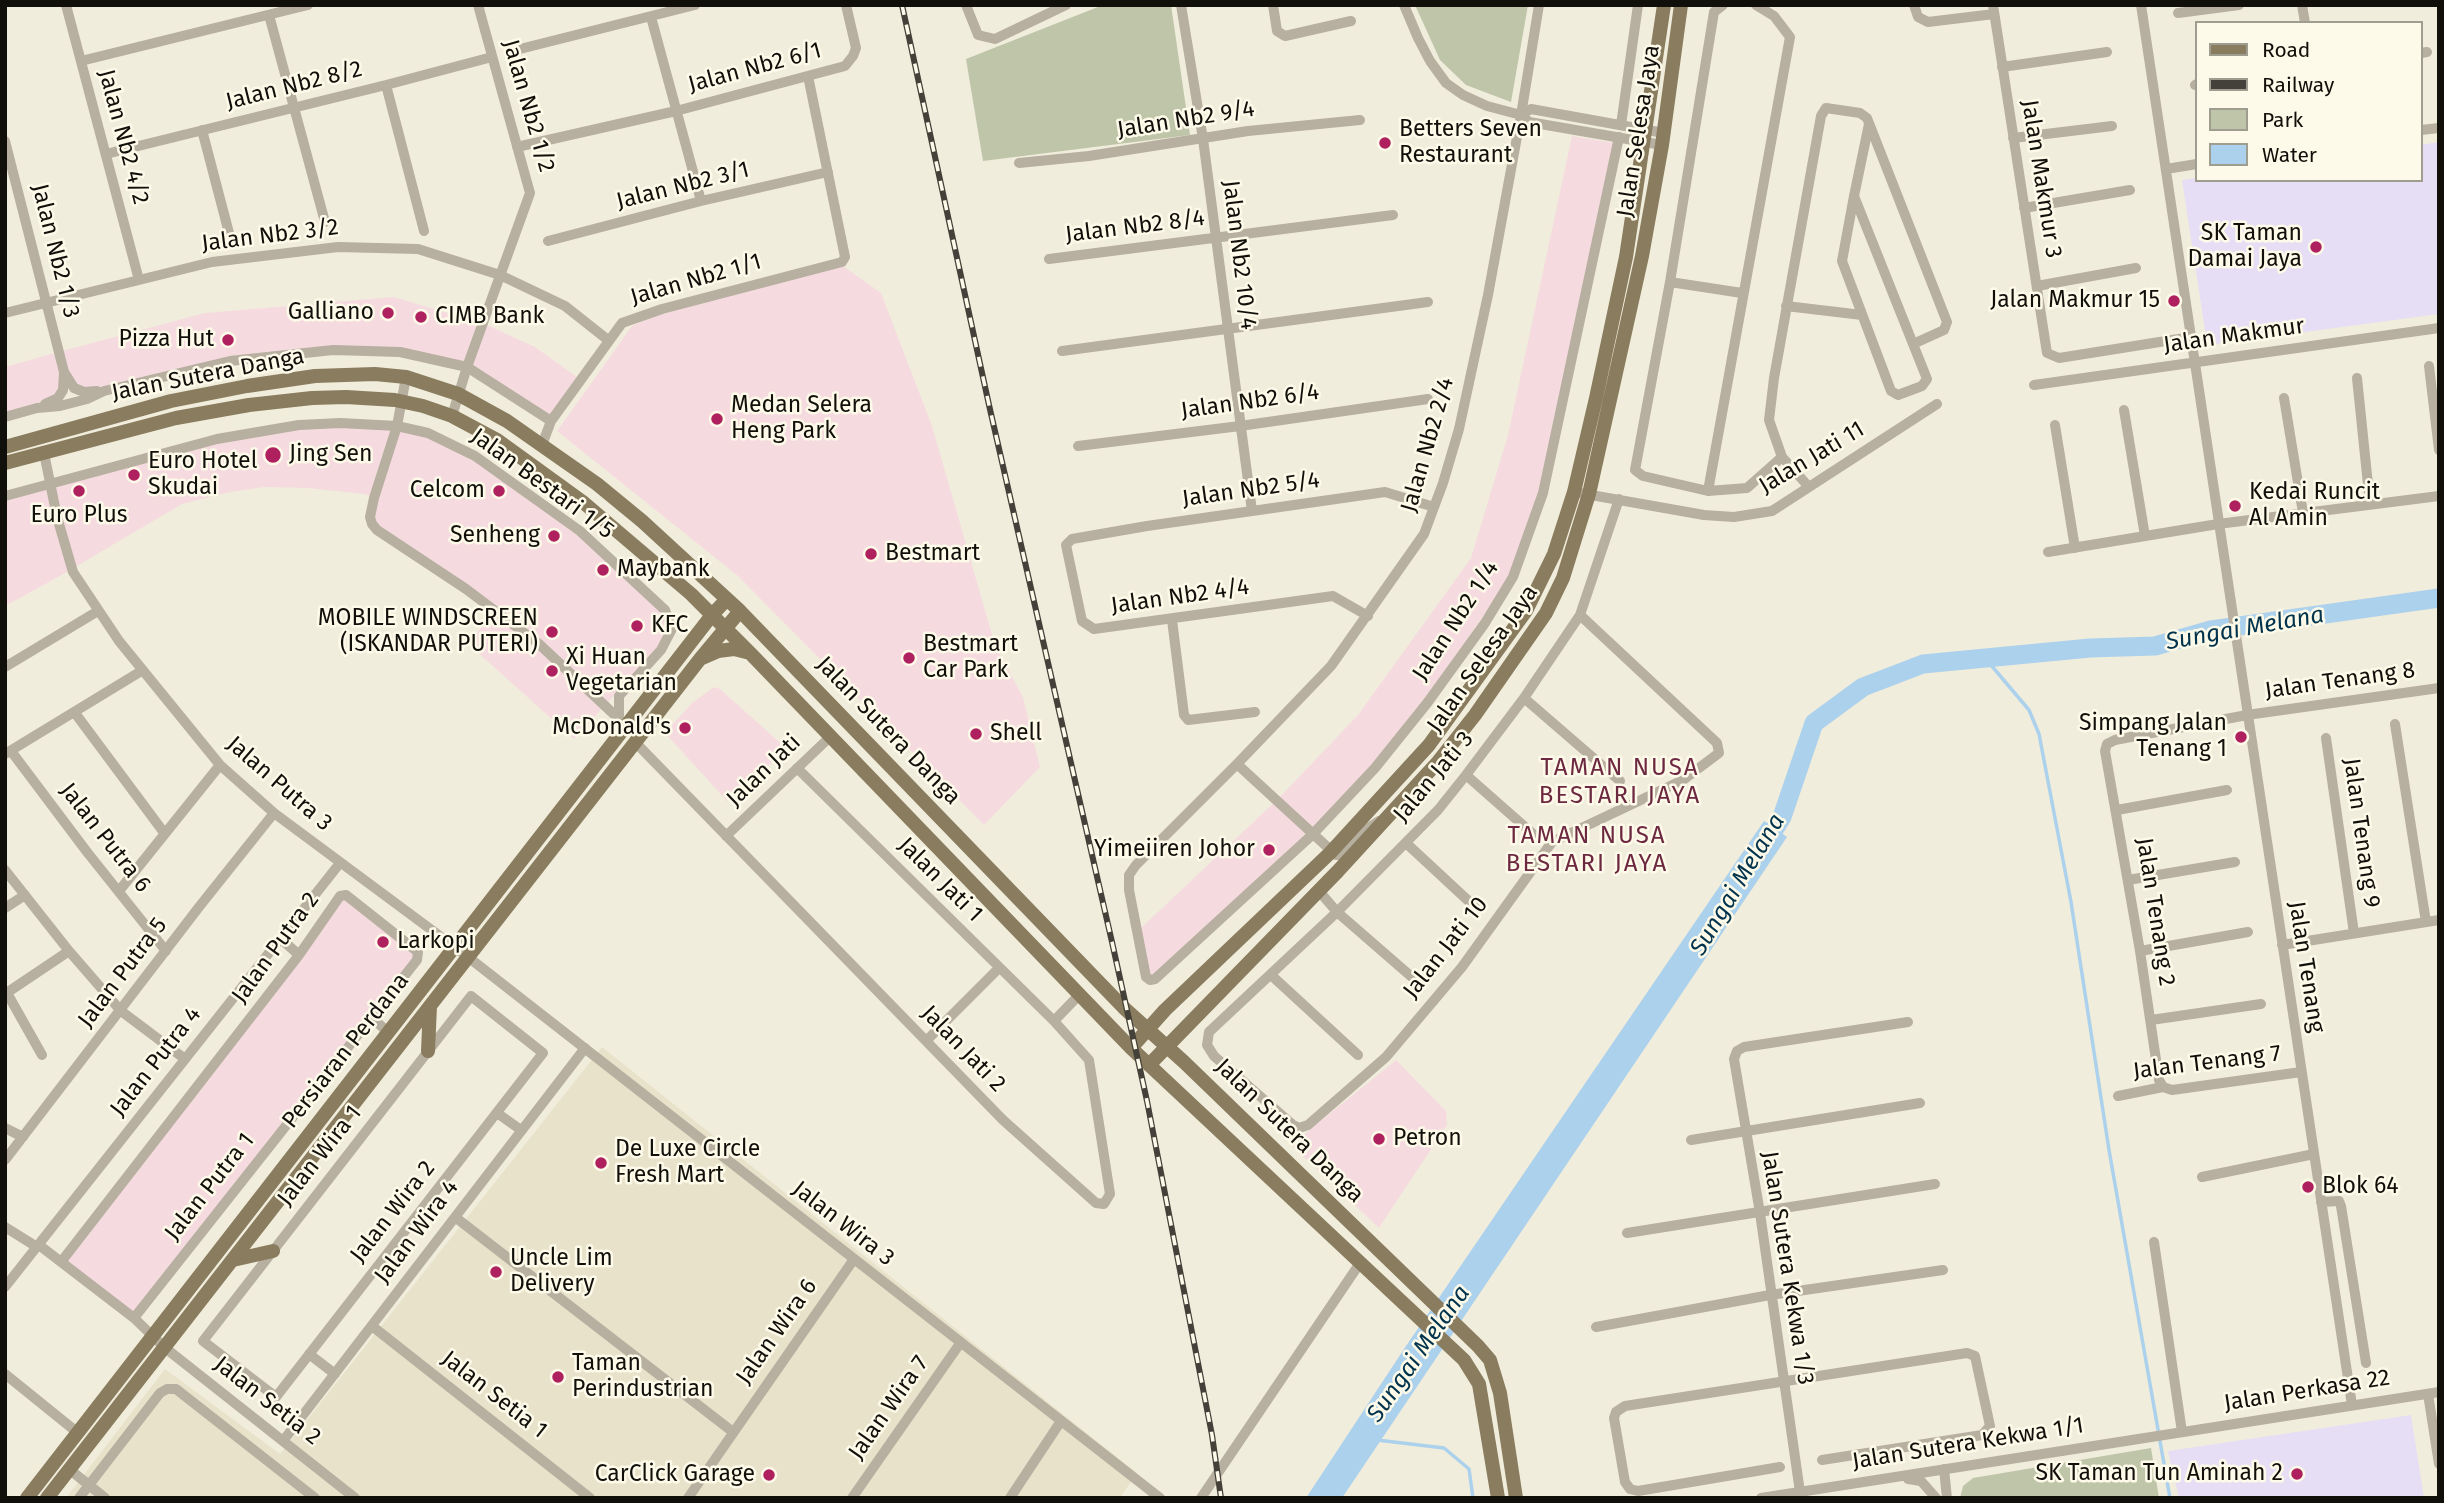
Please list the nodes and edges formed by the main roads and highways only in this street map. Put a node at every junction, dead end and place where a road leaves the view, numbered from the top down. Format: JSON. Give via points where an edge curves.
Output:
{"nodes":[{"id":1,"x":1664,"y":5,"type":"edge"},
{"id":2,"x":1681,"y":5,"type":"edge"},
{"id":3,"x":5,"y":447,"type":"edge"},
{"id":4,"x":5,"y":463,"type":"edge"},
{"id":5,"x":1582,"y":493,"type":"junction"},
{"id":6,"x":691,"y":594,"type":"junction"},
{"id":7,"x":727,"y":599,"type":"junction"},
{"id":8,"x":740,"y":611,"type":"junction"},
{"id":9,"x":712,"y":615,"type":"junction"},
{"id":10,"x":726,"y":628,"type":"junction"},
{"id":11,"x":693,"y":640,"type":"junction"},
{"id":12,"x":751,"y":654,"type":"junction"},
{"id":13,"x":700,"y":659,"type":"junction"},
{"id":14,"x":430,"y":1006,"type":"junction"},
{"id":15,"x":1124,"y":1008,"type":"junction"},
{"id":16,"x":1165,"y":1010,"type":"junction"},
{"id":17,"x":1196,"y":1015,"type":"junction"},
{"id":18,"x":1148,"y":1029,"type":"junction"},
{"id":19,"x":1166,"y":1046,"type":"junction"},
{"id":20,"x":1131,"y":1048,"type":"junction"},
{"id":21,"x":428,"y":1051,"type":"road end"},
{"id":22,"x":1184,"y":1062,"type":"junction"},
{"id":23,"x":1149,"y":1065,"type":"junction"},
{"id":24,"x":274,"y":1251,"type":"road end"},
{"id":25,"x":233,"y":1260,"type":"junction"},
{"id":26,"x":27,"y":1498,"type":"edge"},
{"id":27,"x":47,"y":1498,"type":"edge"},
{"id":28,"x":1498,"y":1498,"type":"edge"},
{"id":29,"x":1516,"y":1498,"type":"edge"}],
"edges":[{"from":1,"to":5,"type":"main road","name":"Jalan Selesa Jaya","via":[[1626,257]]},
{"from":2,"to":5,"type":"main road","name":"Jalan Selesa Jaya","via":[[1642,256]]},
{"from":3,"to":7,"type":"main road","name":"Jalan Sutera Danga","via":[[171,401],[247,386],[315,376],[406,377],[458,394],[542,445],[642,520]]},
{"from":4,"to":6,"type":"main road","name":"Jalan Sutera Danga","via":[[176,418],[249,405],[346,397],[403,402],[452,416],[497,440],[584,503]]},
{"from":5,"to":16,"type":"main road","name":"Jalan Selesa Jaya","via":[[1526,611],[1429,745],[1330,853]]},
{"from":5,"to":17,"type":"main road","name":"Jalan Selesa Jaya","via":[[1563,578],[1546,613],[1475,715],[1319,891]]},
{"from":6,"to":9,"type":"main road","name":"Jalan Sutera Danga"},
{"from":6,"to":11,"type":"main road","via":[[698,620]]},
{"from":7,"to":8,"type":"main road","name":"Jalan Sutera Danga"},
{"from":7,"to":9,"type":"main road","name":"Persiaran Perdana"},
{"from":8,"to":10,"type":"main road","name":"Persiaran Perdana"},
{"from":8,"to":15,"type":"main road","name":"Jalan Sutera Danga"},
{"from":9,"to":10,"type":"main road","name":"Jalan Sutera Danga"},
{"from":9,"to":11,"type":"main road","name":"Persiaran Perdana"},
{"from":10,"to":12,"type":"main road","name":"Jalan Sutera Danga"},
{"from":10,"to":13,"type":"main road","name":"Persiaran Perdana"},
{"from":11,"to":26,"type":"main road","name":"Persiaran Perdana","via":[[623,723]]},
{"from":12,"to":13,"type":"main road","via":[[734,649]]},
{"from":12,"to":20,"type":"main road","name":"Jalan Sutera Danga"},
{"from":13,"to":14,"type":"main road","name":"Persiaran Perdana"},
{"from":14,"to":21,"type":"main road"},
{"from":14,"to":25,"type":"main road","name":"Persiaran Perdana"},
{"from":15,"to":16,"type":"main road","via":[[1141,1014]]},
{"from":15,"to":18,"type":"main road","name":"Jalan Sutera Danga"},
{"from":16,"to":18,"type":"main road","name":"Jalan Selesa Jaya"},
{"from":17,"to":19,"type":"main road","name":"Jalan Selesa Jaya"},
{"from":17,"to":22,"type":"main road","via":[[1181,1040]]},
{"from":18,"to":19,"type":"main road","name":"Jalan Sutera Danga"},
{"from":18,"to":20,"type":"main road","name":"Jalan Selesa Jaya"},
{"from":19,"to":22,"type":"main road","name":"Jalan Sutera Danga"},
{"from":19,"to":23,"type":"main road","name":"Jalan Selesa Jaya"},
{"from":20,"to":23,"type":"main road","name":"Jalan Sutera Danga"},
{"from":22,"to":29,"type":"main road","name":"Jalan Sutera Danga","via":[[1490,1360],[1500,1393]]},
{"from":23,"to":28,"type":"main road","name":"Jalan Sutera Danga","via":[[1464,1360],[1479,1384]]},
{"from":24,"to":25,"type":"main road"},
{"from":25,"to":27,"type":"main road","name":"Persiaran Perdana"}]}
